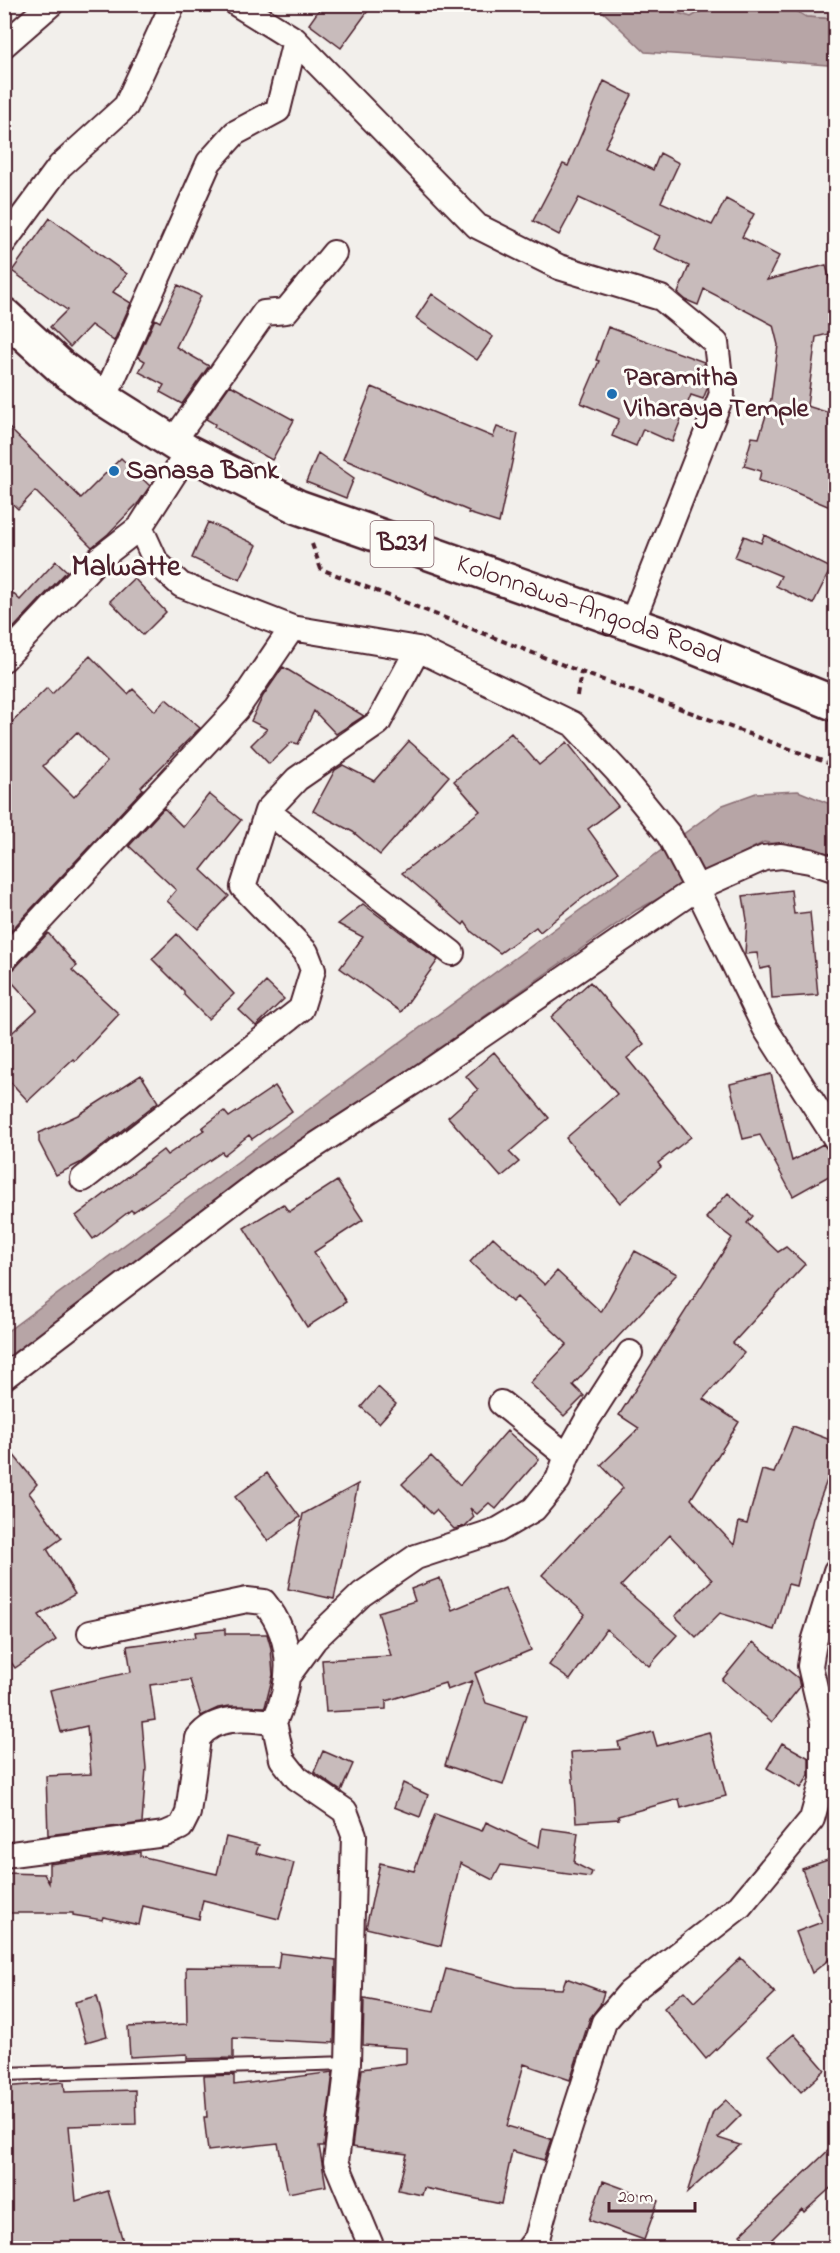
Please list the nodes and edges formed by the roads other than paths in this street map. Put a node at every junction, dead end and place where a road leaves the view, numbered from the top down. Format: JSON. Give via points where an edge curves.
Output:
{"nodes":[{"id":1,"x":51,"y":4,"type":"edge"},
{"id":2,"x":173,"y":4,"type":"edge"},
{"id":3,"x":237,"y":4,"type":"edge"},
{"id":4,"x":295,"y":40,"type":"junction"},
{"id":5,"x":4,"y":45,"type":"edge"},
{"id":6,"x":4,"y":242,"type":"edge"},
{"id":7,"x":334,"y":253,"type":"dead end"},
{"id":8,"x":4,"y":315,"type":"edge"},
{"id":9,"x":104,"y":399,"type":"junction"},
{"id":10,"x":180,"y":447,"type":"junction"},
{"id":11,"x":140,"y":526,"type":"junction"},
{"id":12,"x":631,"y":625,"type":"junction"},
{"id":13,"x":292,"y":628,"type":"junction"},
{"id":14,"x":418,"y":649,"type":"junction"},
{"id":15,"x":4,"y":659,"type":"edge"},
{"id":16,"x":836,"y":704,"type":"edge"},
{"id":17,"x":267,"y":811,"type":"junction"},
{"id":18,"x":836,"y":870,"type":"edge"},
{"id":19,"x":697,"y":888,"type":"junction"},
{"id":20,"x":452,"y":953,"type":"dead end"},
{"id":21,"x":4,"y":959,"type":"edge"},
{"id":22,"x":836,"y":1139,"type":"edge"},
{"id":23,"x":83,"y":1179,"type":"dead end"},
{"id":24,"x":630,"y":1353,"type":"dead end"},
{"id":25,"x":4,"y":1377,"type":"edge"},
{"id":26,"x":501,"y":1403,"type":"dead end"},
{"id":27,"x":567,"y":1456,"type":"junction"},
{"id":28,"x":836,"y":1572,"type":"edge"},
{"id":29,"x":90,"y":1633,"type":"dead end"},
{"id":30,"x":287,"y":1677,"type":"junction"},
{"id":31,"x":274,"y":1722,"type":"junction"},
{"id":32,"x":4,"y":1855,"type":"edge"},
{"id":33,"x":348,"y":2063,"type":"junction"},
{"id":34,"x":4,"y":2074,"type":"edge"},
{"id":35,"x":539,"y":2245,"type":"edge"},
{"id":36,"x":372,"y":2248,"type":"edge"}],
"edges":[{"from":1,"to":5,"type":"street"},
{"from":2,"to":6,"type":"street","via":[[126,106],[60,166]]},
{"from":3,"to":4,"type":"street"},
{"from":4,"to":9,"type":"street","via":[[278,110],[235,133],[209,162]]},
{"from":4,"to":12,"type":"street","via":[[477,225],[559,267],[661,298],[716,343],[722,394]]},
{"from":7,"to":10,"type":"street","via":[[286,310],[264,313]]},
{"from":8,"to":9,"type":"main road","name":"Kolonnawa-Angoda Road","number":"B231","via":[[62,368]]},
{"from":9,"to":10,"type":"main road","name":"Kolonnawa-Angoda Road","number":"B231"},
{"from":10,"to":11,"type":"street"},
{"from":10,"to":12,"type":"main road","name":"Kolonnawa-Angoda Road","number":"B231","via":[[298,507]]},
{"from":11,"to":13,"type":"street","via":[[156,562],[181,585]]},
{"from":11,"to":15,"type":"street","via":[[95,561]]},
{"from":12,"to":16,"type":"main road","name":"Kolonnawa-Angoda Road","number":"B231"},
{"from":13,"to":14,"type":"street"},
{"from":13,"to":21,"type":"street","via":[[237,709]]},
{"from":14,"to":17,"type":"street","via":[[378,723],[297,779]]},
{"from":14,"to":19,"type":"street","via":[[573,724],[669,834]]},
{"from":17,"to":20,"type":"street"},
{"from":17,"to":23,"type":"street","via":[[243,887],[306,952],[314,970],[302,1009]]},
{"from":18,"to":19,"type":"street","via":[[781,856],[764,858]]},
{"from":19,"to":22,"type":"street","via":[[765,1028]]},
{"from":19,"to":25,"type":"street","via":[[412,1083],[262,1180]]},
{"from":24,"to":27,"type":"street"},
{"from":26,"to":27,"type":"street"},
{"from":27,"to":30,"type":"street","via":[[558,1480],[534,1509],[498,1530],[416,1557],[362,1594],[315,1639]]},
{"from":28,"to":35,"type":"street","via":[[810,1666],[823,1722],[823,1780],[812,1819],[740,1906],[629,1993],[604,2022],[554,2176]]},
{"from":29,"to":30,"type":"street","via":[[247,1600],[264,1602],[274,1615],[288,1651]]},
{"from":30,"to":31,"type":"street"},
{"from":31,"to":32,"type":"street","via":[[217,1722],[205,1728],[198,1738],[188,1813],[181,1827],[165,1834]]},
{"from":31,"to":33,"type":"street","via":[[282,1759],[297,1778],[345,1811],[354,1835]]},
{"from":33,"to":34,"type":"lane"},
{"from":33,"to":36,"type":"street","via":[[336,2162]]}]}
